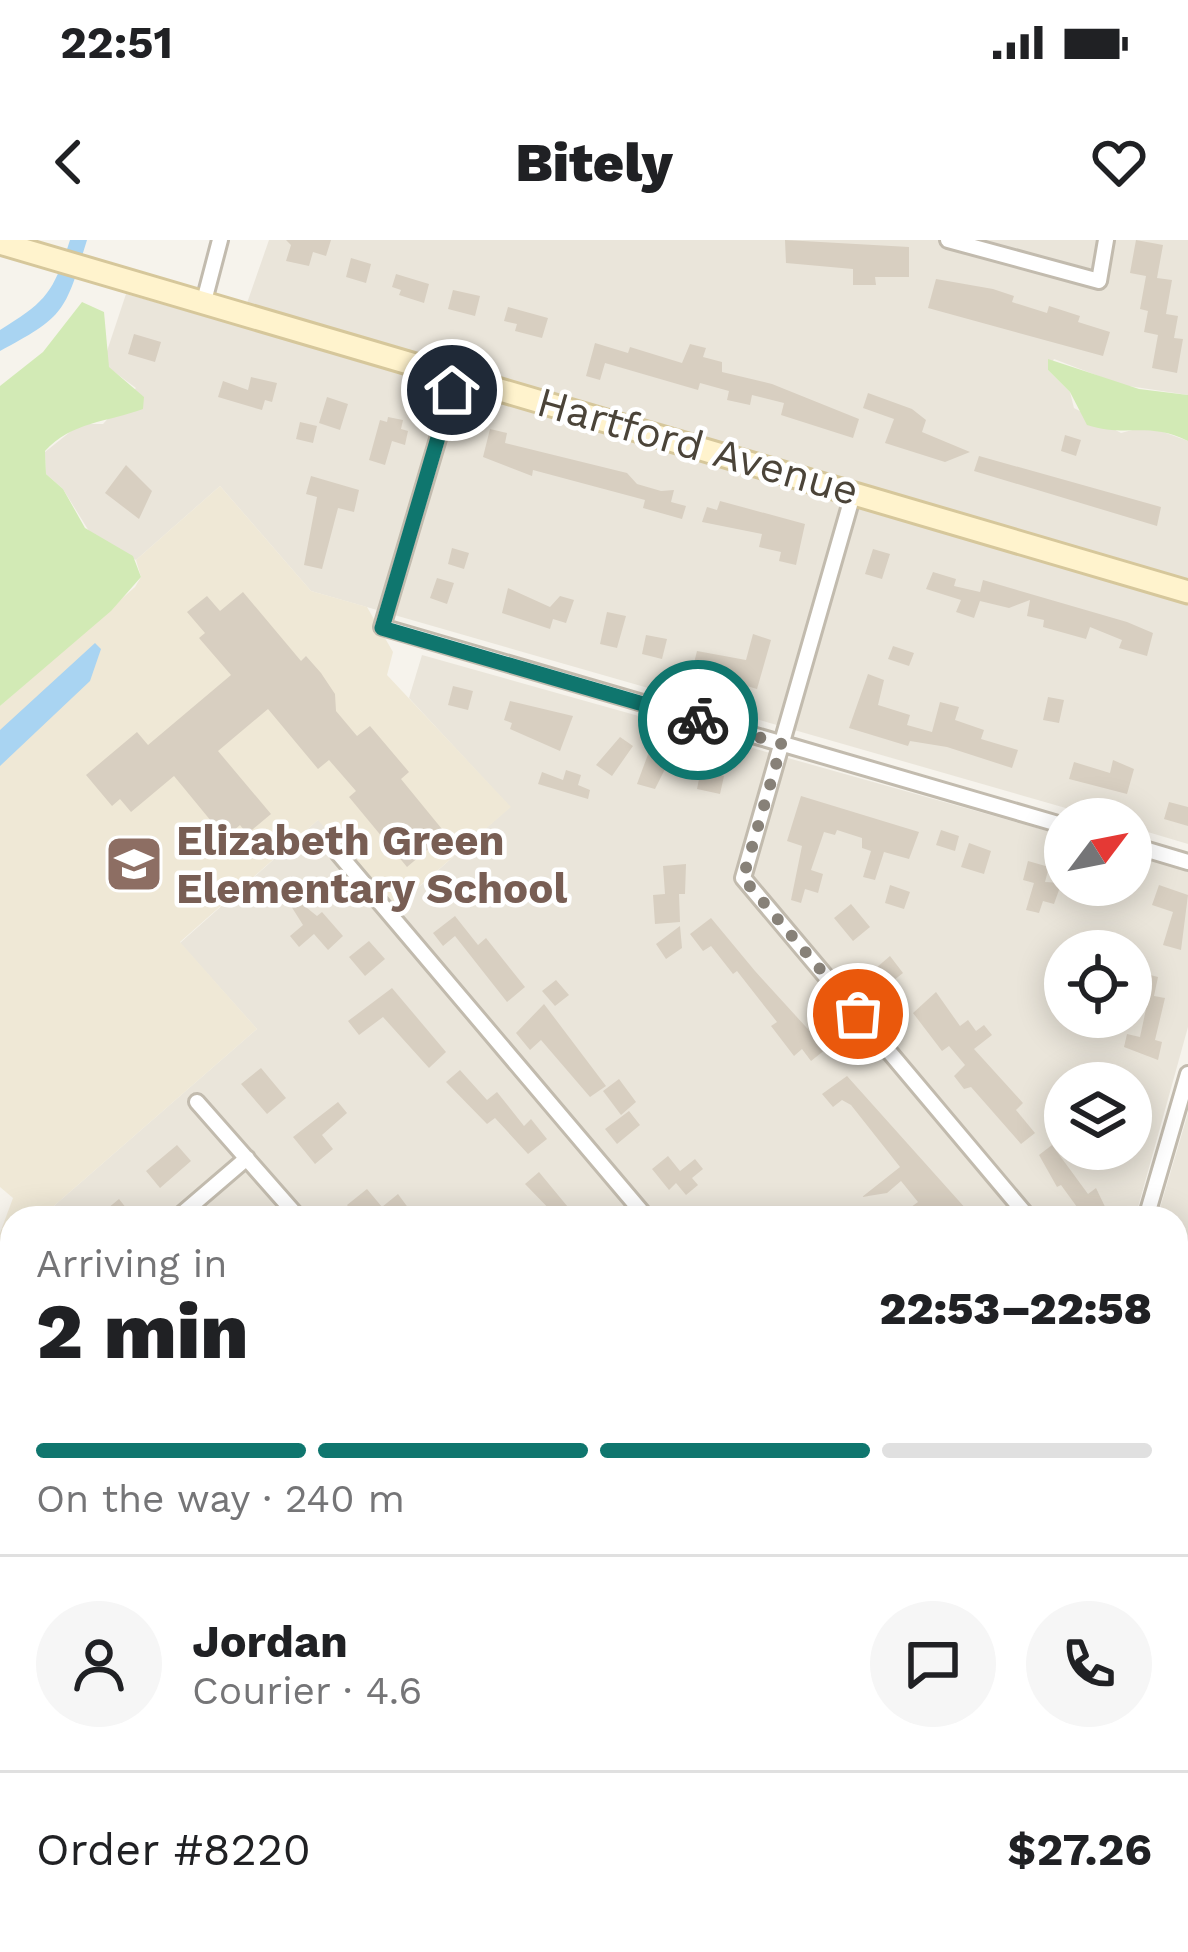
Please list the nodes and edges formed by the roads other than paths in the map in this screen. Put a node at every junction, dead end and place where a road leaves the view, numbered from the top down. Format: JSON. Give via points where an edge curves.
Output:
{"nodes":[{"id":1,"x":220,"y":240,"type":"edge"},
{"id":2,"x":948,"y":240,"type":"edge"},
{"id":3,"x":1106,"y":240,"type":"edge"},
{"id":4,"x":0,"y":243,"type":"edge"},
{"id":5,"x":204,"y":302,"type":"junction"},
{"id":6,"x":457,"y":374,"type":"junction"},
{"id":7,"x":854,"y":491,"type":"junction"},
{"id":8,"x":1188,"y":592,"type":"edge"},
{"id":9,"x":782,"y":744,"type":"junction"},
{"id":10,"x":1044,"y":820,"type":"edge"},
{"id":11,"x":1152,"y":851,"type":"edge"},
{"id":12,"x":338,"y":853,"type":"dead end"},
{"id":13,"x":1188,"y":862,"type":"edge"},
{"id":14,"x":1188,"y":1074,"type":"edge"},
{"id":15,"x":197,"y":1102,"type":"dead end"},
{"id":16,"x":1181,"y":1125,"type":"edge"},
{"id":17,"x":247,"y":1158,"type":"junction"},
{"id":18,"x":191,"y":1206,"type":"edge"},
{"id":19,"x":289,"y":1206,"type":"edge"},
{"id":20,"x":637,"y":1206,"type":"edge"},
{"id":21,"x":1019,"y":1206,"type":"edge"},
{"id":22,"x":1151,"y":1206,"type":"edge"}],
"edges":[{"from":1,"to":5,"type":"street"},
{"from":2,"to":3,"type":"street","via":[[1100,281]]},
{"from":4,"to":5,"type":"main road","name":"Hartford Avenue"},
{"from":5,"to":6,"type":"main road","name":"Hartford Avenue"},
{"from":6,"to":7,"type":"main road","name":"Hartford Avenue"},
{"from":6,"to":9,"type":"street","via":[[382,628]]},
{"from":7,"to":8,"type":"main road","name":"Hartford Avenue"},
{"from":7,"to":9,"type":"street"},
{"from":9,"to":10,"type":"street"},
{"from":9,"to":21,"type":"street","via":[[743,878]]},
{"from":11,"to":13,"type":"street"},
{"from":12,"to":20,"type":"street"},
{"from":14,"to":16,"type":"street"},
{"from":15,"to":17,"type":"street"},
{"from":16,"to":22,"type":"street"},
{"from":17,"to":18,"type":"street"},
{"from":17,"to":19,"type":"street"}]}
